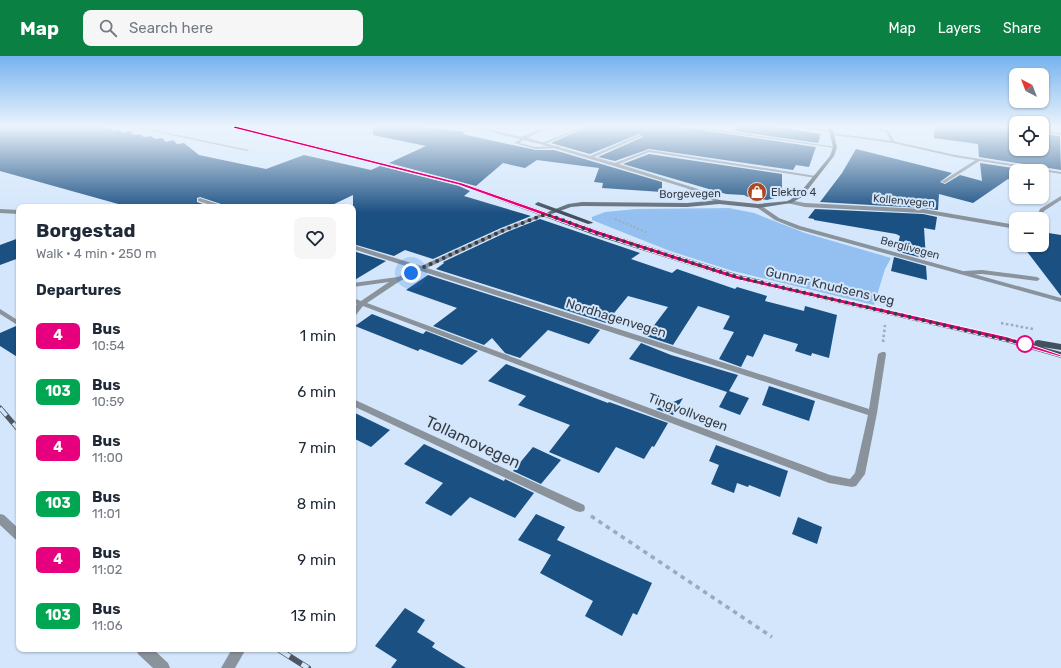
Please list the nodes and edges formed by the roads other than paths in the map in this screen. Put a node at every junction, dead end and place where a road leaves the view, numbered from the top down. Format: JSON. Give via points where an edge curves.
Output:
{"nodes":[{"id":1,"x":348,"y":156,"type":"edge"},
{"id":2,"x":592,"y":156,"type":"edge"},
{"id":3,"x":637,"y":156,"type":"edge"},
{"id":4,"x":678,"y":156,"type":"edge"},
{"id":5,"x":832,"y":156,"type":"edge"},
{"id":6,"x":958,"y":156,"type":"edge"},
{"id":7,"x":979,"y":160,"type":"junction"},
{"id":8,"x":616,"y":164,"type":"junction"},
{"id":9,"x":1061,"y":172,"type":"edge"},
{"id":10,"x":816,"y":177,"type":"junction"},
{"id":11,"x":943,"y":182,"type":"dead end"},
{"id":12,"x":461,"y":184,"type":"junction"},
{"id":13,"x":1061,"y":198,"type":"edge"},
{"id":14,"x":200,"y":200,"type":"dead end"},
{"id":15,"x":719,"y":202,"type":"junction"},
{"id":16,"x":789,"y":202,"type":"junction"},
{"id":17,"x":213,"y":204,"type":"edge"},
{"id":18,"x":758,"y":206,"type":"junction"},
{"id":19,"x":556,"y":210,"type":"junction"},
{"id":20,"x":0,"y":211,"type":"edge"},
{"id":21,"x":16,"y":212,"type":"edge"},
{"id":22,"x":1041,"y":212,"type":"edge"},
{"id":23,"x":546,"y":214,"type":"junction"},
{"id":24,"x":1009,"y":226,"type":"edge"},
{"id":25,"x":356,"y":248,"type":"edge"},
{"id":26,"x":649,"y":248,"type":"junction"},
{"id":27,"x":423,"y":268,"type":"junction"},
{"id":28,"x":965,"y":273,"type":"junction"},
{"id":29,"x":399,"y":278,"type":"junction"},
{"id":30,"x":1037,"y":279,"type":"dead end"},
{"id":31,"x":356,"y":285,"type":"edge"},
{"id":32,"x":1061,"y":300,"type":"edge"},
{"id":33,"x":357,"y":302,"type":"edge"},
{"id":34,"x":0,"y":311,"type":"edge"},
{"id":35,"x":16,"y":322,"type":"edge"},
{"id":36,"x":1008,"y":340,"type":"junction"},
{"id":37,"x":1061,"y":347,"type":"edge"},
{"id":38,"x":882,"y":354,"type":"road end"},
{"id":39,"x":1061,"y":355,"type":"edge"},
{"id":40,"x":356,"y":403,"type":"edge"},
{"id":41,"x":873,"y":413,"type":"junction"},
{"id":42,"x":580,"y":508,"type":"road end"},
{"id":43,"x":0,"y":518,"type":"edge"},
{"id":44,"x":16,"y":533,"type":"edge"},
{"id":45,"x":145,"y":652,"type":"edge"},
{"id":46,"x":237,"y":652,"type":"edge"},
{"id":47,"x":163,"y":668,"type":"edge"},
{"id":48,"x":228,"y":668,"type":"edge"}],
"edges":[{"from":1,"to":12,"type":"main road","name":"Gunnar Knudsens veg"},
{"from":2,"to":8,"type":"street"},
{"from":3,"to":8,"type":"street"},
{"from":4,"to":10,"type":"street"},
{"from":5,"to":10,"type":"street","name":"Borgevegen"},
{"from":6,"to":7,"type":"street"},
{"from":7,"to":9,"type":"street"},
{"from":7,"to":11,"type":"street"},
{"from":8,"to":15,"type":"street","via":[[701,192]]},
{"from":10,"to":16,"type":"street","name":"Borgevegen","via":[[800,196]]},
{"from":12,"to":19,"type":"main road","name":"Gunnar Knudsens veg","via":[[493,190]]},
{"from":12,"to":23,"type":"main road","name":"Gunnar Knudsens veg"},
{"from":13,"to":22,"type":"street"},
{"from":14,"to":17,"type":"street"},
{"from":15,"to":18,"type":"street","name":"Borgevegen"},
{"from":15,"to":19,"type":"street","name":"Borgevegen","via":[[687,206],[582,204]]},
{"from":16,"to":18,"type":"street","name":"Borgevegen"},
{"from":16,"to":24,"type":"street","name":"Kollenvegen","via":[[923,211]]},
{"from":18,"to":28,"type":"street","name":"Berglivegen","via":[[784,223]]},
{"from":19,"to":23,"type":"street","name":"Borgevegen"},
{"from":19,"to":26,"type":"main road","name":"Gunnar Knudsens veg"},
{"from":20,"to":21,"type":"street"},
{"from":23,"to":26,"type":"main road","name":"Gunnar Knudsens veg","via":[[597,233]]},
{"from":23,"to":27,"type":"street","via":[[504,230]]},
{"from":25,"to":27,"type":"street","name":"Nordhagenvegen"},
{"from":26,"to":36,"type":"main road","name":"Gunnar Knudsens veg","via":[[737,277]]},
{"from":27,"to":29,"type":"street"},
{"from":27,"to":41,"type":"street","name":"Nordhagenvegen","via":[[456,281]]},
{"from":28,"to":30,"type":"street","via":[[982,272]]},
{"from":28,"to":32,"type":"street","name":"Berglivegen"},
{"from":29,"to":31,"type":"street"},
{"from":29,"to":33,"type":"street"},
{"from":33,"to":41,"type":"street","name":"Tingvollvegen","via":[[829,479],[852,483],[860,474]]},
{"from":34,"to":35,"type":"street"},
{"from":36,"to":37,"type":"main road","name":"Gunnar Knudsens veg"},
{"from":36,"to":39,"type":"main road","name":"Gunnar Knudsens veg"},
{"from":38,"to":41,"type":"street","name":"Tingvollvegen"},
{"from":40,"to":42,"type":"street","name":"Tollamovegen"},
{"from":43,"to":44,"type":"street"},
{"from":45,"to":47,"type":"street"},
{"from":46,"to":48,"type":"street"}]}
